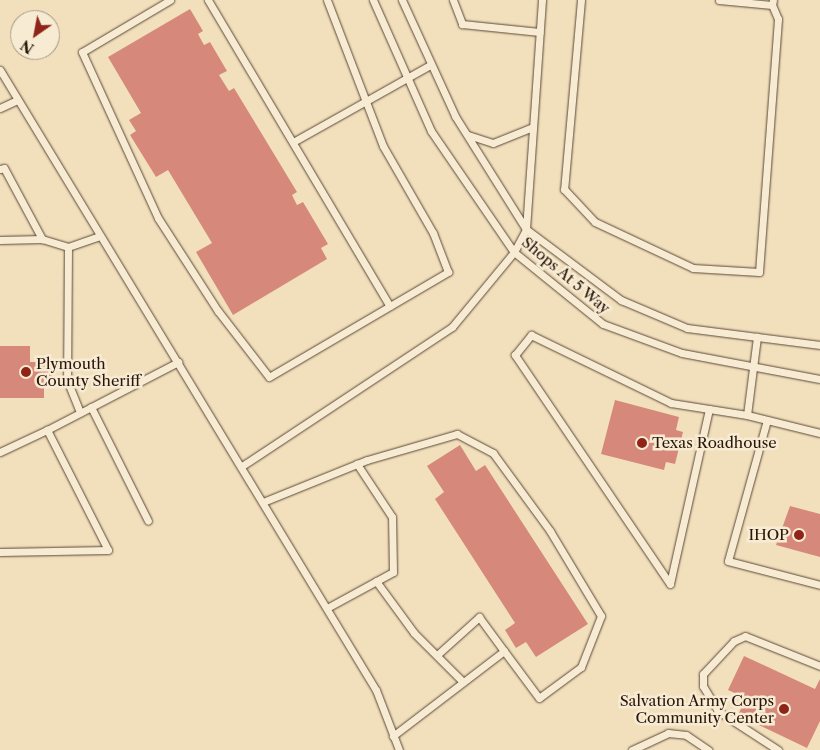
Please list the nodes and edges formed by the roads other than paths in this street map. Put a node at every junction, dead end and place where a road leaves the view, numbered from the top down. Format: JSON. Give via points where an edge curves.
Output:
{"nodes":[{"id":1,"x":170,"y":0,"type":"edge"},
{"id":2,"x":208,"y":0,"type":"edge"},
{"id":3,"x":327,"y":0,"type":"edge"},
{"id":4,"x":373,"y":0,"type":"edge"},
{"id":5,"x":402,"y":0,"type":"edge"},
{"id":6,"x":453,"y":0,"type":"edge"},
{"id":7,"x":542,"y":0,"type":"edge"},
{"id":8,"x":580,"y":0,"type":"edge"},
{"id":9,"x":719,"y":0,"type":"edge"},
{"id":10,"x":773,"y":2,"type":"edge"},
{"id":11,"x":540,"y":32,"type":"junction"},
{"id":12,"x":430,"y":65,"type":"junction"},
{"id":13,"x":0,"y":70,"type":"edge"},
{"id":14,"x":405,"y":77,"type":"junction"},
{"id":15,"x":364,"y":99,"type":"junction"},
{"id":16,"x":17,"y":100,"type":"junction"},
{"id":17,"x":0,"y":108,"type":"edge"},
{"id":18,"x":533,"y":127,"type":"junction"},
{"id":19,"x":466,"y":134,"type":"junction"},
{"id":20,"x":293,"y":142,"type":"junction"},
{"id":21,"x":0,"y":170,"type":"edge"},
{"id":22,"x":526,"y":229,"type":"junction"},
{"id":23,"x":100,"y":236,"type":"junction"},
{"id":24,"x":42,"y":239,"type":"junction"},
{"id":25,"x":0,"y":240,"type":"edge"},
{"id":26,"x":68,"y":247,"type":"junction"},
{"id":27,"x":514,"y":252,"type":"junction"},
{"id":28,"x":390,"y":306,"type":"junction"},
{"id":29,"x":757,"y":337,"type":"junction"},
{"id":30,"x":820,"y":345,"type":"edge"},
{"id":31,"x":178,"y":362,"type":"junction"},
{"id":32,"x":752,"y":366,"type":"junction"},
{"id":33,"x":820,"y":379,"type":"edge"},
{"id":34,"x":91,"y":407,"type":"junction"},
{"id":35,"x":710,"y":409,"type":"junction"},
{"id":36,"x":80,"y":413,"type":"junction"},
{"id":37,"x":747,"y":415,"type":"junction"},
{"id":38,"x":767,"y":420,"type":"junction"},
{"id":39,"x":47,"y":430,"type":"junction"},
{"id":40,"x":820,"y":433,"type":"edge"},
{"id":41,"x":0,"y":452,"type":"edge"},
{"id":42,"x":357,"y":464,"type":"junction"},
{"id":43,"x":242,"y":466,"type":"junction"},
{"id":44,"x":263,"y":502,"type":"junction"},
{"id":45,"x":148,"y":521,"type":"dead end"},
{"id":46,"x":0,"y":552,"type":"edge"},
{"id":47,"x":376,"y":581,"type":"junction"},
{"id":48,"x":820,"y":585,"type":"edge"},
{"id":49,"x":327,"y":608,"type":"junction"},
{"id":50,"x":504,"y":651,"type":"junction"},
{"id":51,"x":437,"y":654,"type":"junction"},
{"id":52,"x":820,"y":666,"type":"edge"},
{"id":53,"x":463,"y":682,"type":"junction"},
{"id":54,"x":393,"y":736,"type":"junction"},
{"id":55,"x":399,"y":750,"type":"edge"},
{"id":56,"x":632,"y":750,"type":"edge"},
{"id":57,"x":708,"y":750,"type":"edge"},
{"id":58,"x":778,"y":750,"type":"edge"}],
"edges":[{"from":1,"to":28,"type":"lane","via":[[82,52],[158,218],[218,311],[270,377]]},
{"from":2,"to":20,"type":"lane"},
{"from":3,"to":15,"type":"lane"},
{"from":4,"to":14,"type":"lane","name":"Shops At 5 Way"},
{"from":5,"to":12,"type":"lane","name":"Shops At 5 Way"},
{"from":6,"to":11,"type":"lane","via":[[462,24]]},
{"from":7,"to":11,"type":"lane"},
{"from":8,"to":10,"type":"lane","via":[[564,189],[594,222],[693,268],[758,272],[778,19]]},
{"from":9,"to":10,"type":"lane"},
{"from":11,"to":18,"type":"lane"},
{"from":12,"to":14,"type":"lane"},
{"from":12,"to":19,"type":"lane","name":"Shops At 5 Way"},
{"from":13,"to":16,"type":"lane"},
{"from":14,"to":15,"type":"lane"},
{"from":14,"to":27,"type":"lane","name":"Shops At 5 Way","via":[[431,131]]},
{"from":15,"to":20,"type":"lane"},
{"from":15,"to":28,"type":"lane","via":[[383,146],[433,233],[448,272]]},
{"from":16,"to":17,"type":"lane"},
{"from":16,"to":23,"type":"lane"},
{"from":18,"to":19,"type":"lane","via":[[493,143]]},
{"from":18,"to":22,"type":"lane"},
{"from":19,"to":22,"type":"lane","name":"Shops At 5 Way"},
{"from":20,"to":28,"type":"lane"},
{"from":21,"to":24,"type":"lane","via":[[4,168]]},
{"from":22,"to":27,"type":"lane"},
{"from":22,"to":29,"type":"lane","name":"Shops At 5 Way","via":[[621,300],[688,328]]},
{"from":23,"to":26,"type":"lane"},
{"from":23,"to":31,"type":"lane"},
{"from":24,"to":25,"type":"lane"},
{"from":24,"to":26,"type":"lane"},
{"from":26,"to":36,"type":"lane","via":[[67,380]]},
{"from":27,"to":32,"type":"lane","name":"Shops At 5 Way","via":[[603,324],[682,353]]},
{"from":27,"to":43,"type":"lane","via":[[452,327]]},
{"from":29,"to":30,"type":"lane","name":"Shops At 5 Way"},
{"from":29,"to":32,"type":"lane"},
{"from":31,"to":34,"type":"lane"},
{"from":31,"to":43,"type":"lane"},
{"from":32,"to":33,"type":"lane","name":"Shops At 5 Way"},
{"from":32,"to":37,"type":"lane"},
{"from":34,"to":36,"type":"lane"},
{"from":34,"to":45,"type":"lane"},
{"from":35,"to":35,"type":"lane","via":[[671,403],[531,335],[516,354],[670,584]]},
{"from":35,"to":37,"type":"lane"},
{"from":36,"to":39,"type":"lane"},
{"from":37,"to":38,"type":"lane"},
{"from":38,"to":40,"type":"lane"},
{"from":38,"to":48,"type":"lane","via":[[728,560]]},
{"from":39,"to":41,"type":"lane"},
{"from":39,"to":46,"type":"lane","via":[[108,550]]},
{"from":42,"to":44,"type":"lane"},
{"from":42,"to":47,"type":"lane","via":[[392,516],[393,572]]},
{"from":42,"to":50,"type":"lane","via":[[457,434],[493,453],[550,531],[601,616],[581,667],[539,698]]},
{"from":43,"to":44,"type":"lane"},
{"from":44,"to":49,"type":"lane"},
{"from":47,"to":49,"type":"lane"},
{"from":47,"to":51,"type":"lane","via":[[414,633]]},
{"from":49,"to":54,"type":"lane","via":[[376,690]]},
{"from":50,"to":51,"type":"lane","via":[[479,617]]},
{"from":50,"to":53,"type":"lane"},
{"from":51,"to":53,"type":"lane"},
{"from":52,"to":58,"type":"lane","via":[[745,636],[734,641],[703,674],[703,686],[718,711]]},
{"from":53,"to":54,"type":"lane"},
{"from":54,"to":55,"type":"lane"},
{"from":56,"to":57,"type":"lane","via":[[668,733],[686,735]]}]}
